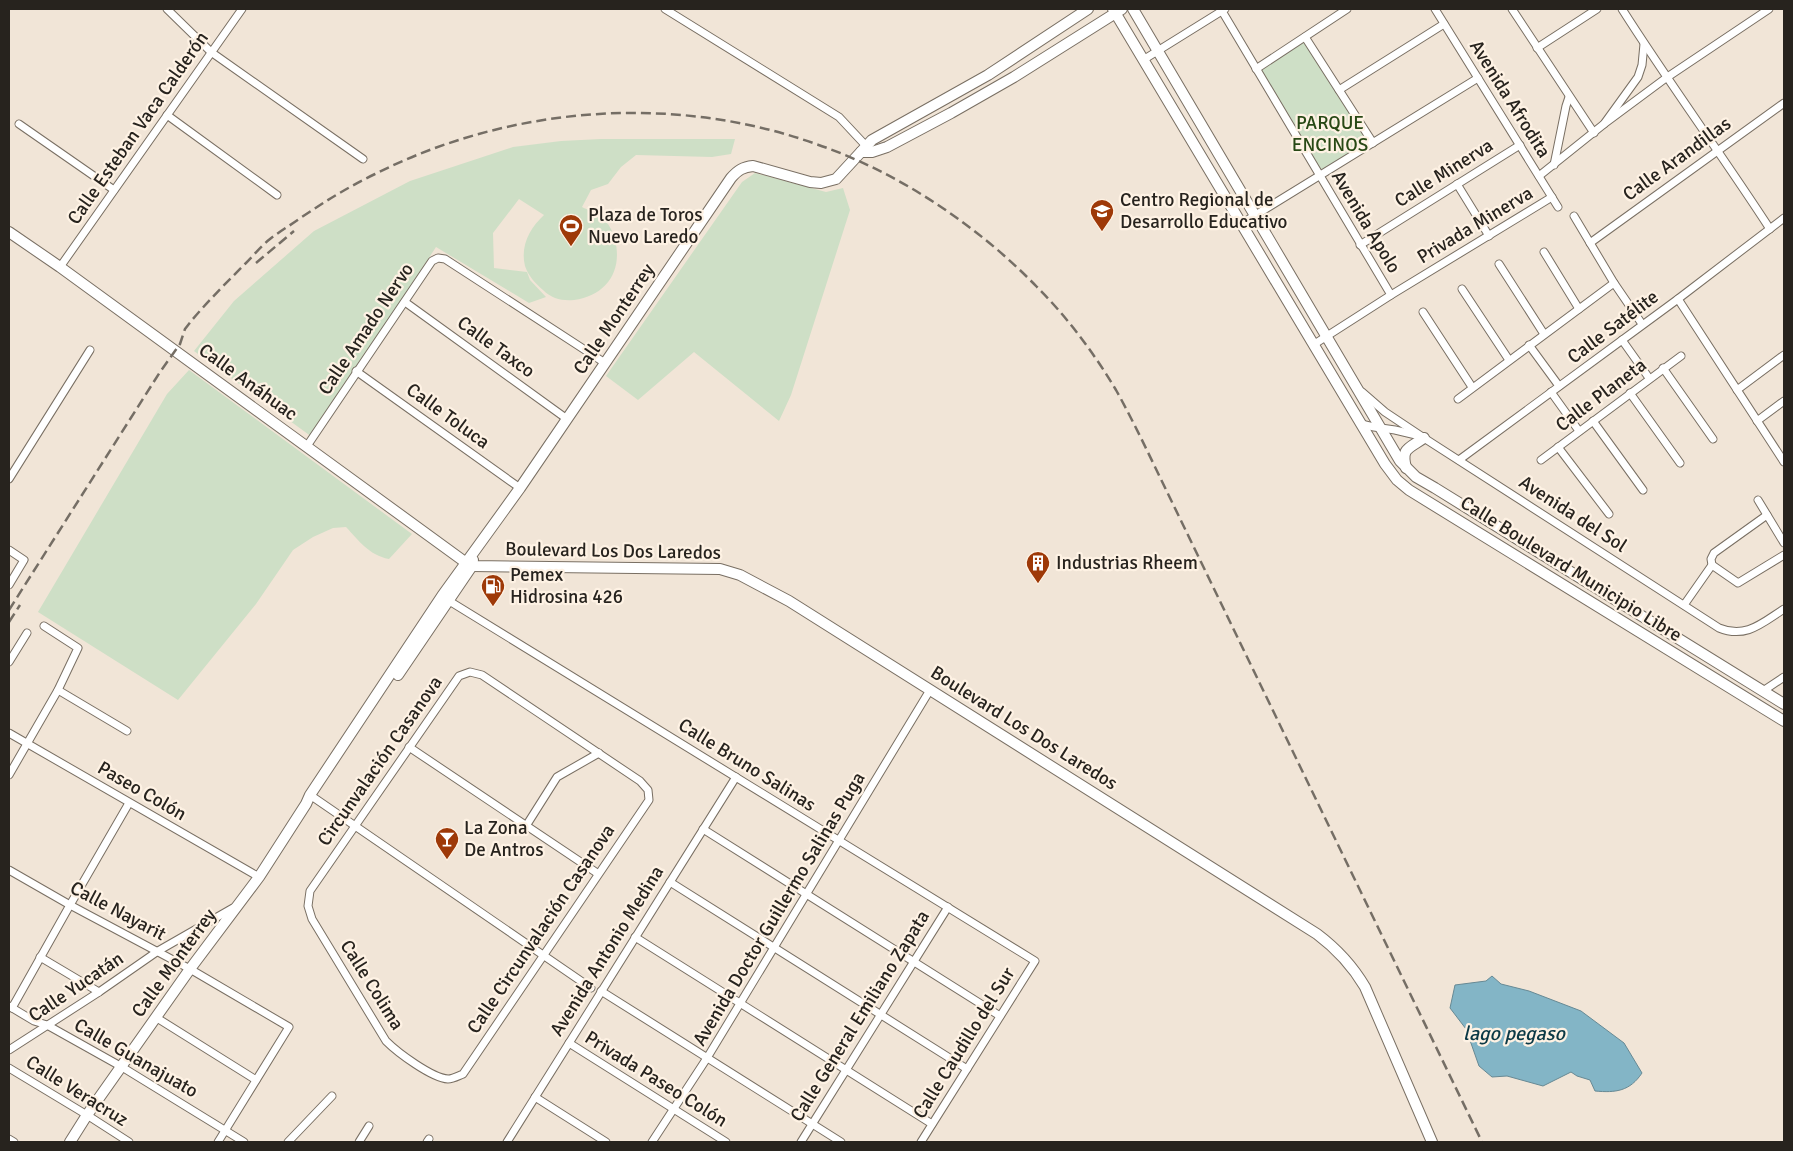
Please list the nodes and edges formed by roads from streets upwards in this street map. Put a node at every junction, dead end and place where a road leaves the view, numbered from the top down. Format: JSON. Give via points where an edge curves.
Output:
{"nodes":[{"id":1,"x":167,"y":9,"type":"edge"},
{"id":2,"x":242,"y":9,"type":"edge"},
{"id":3,"x":665,"y":9,"type":"edge"},
{"id":4,"x":1088,"y":9,"type":"edge"},
{"id":5,"x":1133,"y":9,"type":"edge"},
{"id":6,"x":1346,"y":9,"type":"edge"},
{"id":7,"x":1435,"y":9,"type":"edge"},
{"id":8,"x":1512,"y":9,"type":"edge"},
{"id":9,"x":1597,"y":9,"type":"edge"},
{"id":10,"x":1622,"y":9,"type":"edge"},
{"id":11,"x":1769,"y":9,"type":"edge"},
{"id":12,"x":1117,"y":10,"type":"edge"},
{"id":13,"x":1224,"y":10,"type":"edge"},
{"id":14,"x":1444,"y":24,"type":"junction"},
{"id":15,"x":1125,"y":29,"type":"junction"},
{"id":16,"x":1305,"y":37,"type":"junction"},
{"id":17,"x":1644,"y":43,"type":"junction"},
{"id":18,"x":1065,"y":44,"type":"junction"},
{"id":19,"x":1537,"y":48,"type":"junction"},
{"id":20,"x":1158,"y":51,"type":"junction"},
{"id":21,"x":211,"y":52,"type":"junction"},
{"id":22,"x":1143,"y":60,"type":"junction"},
{"id":23,"x":1256,"y":68,"type":"junction"},
{"id":24,"x":1478,"y":78,"type":"junction"},
{"id":25,"x":1666,"y":78,"type":"junction"},
{"id":26,"x":1339,"y":90,"type":"junction"},
{"id":27,"x":1184,"y":95,"type":"junction"},
{"id":28,"x":1569,"y":96,"type":"junction"},
{"id":29,"x":1169,"y":103,"type":"junction"},
{"id":30,"x":1784,"y":103,"type":"edge"},
{"id":31,"x":167,"y":115,"type":"junction"},
{"id":32,"x":20,"y":124,"type":"dead end"},
{"id":33,"x":1604,"y":124,"type":"junction"},
{"id":34,"x":1594,"y":133,"type":"junction"},
{"id":35,"x":1373,"y":143,"type":"junction"},
{"id":36,"x":1520,"y":145,"type":"junction"},
{"id":37,"x":866,"y":150,"type":"junction"},
{"id":38,"x":1716,"y":151,"type":"junction"},
{"id":39,"x":363,"y":159,"type":"dead end"},
{"id":40,"x":1554,"y":166,"type":"junction"},
{"id":41,"x":1320,"y":176,"type":"junction"},
{"id":42,"x":1539,"y":176,"type":"junction"},
{"id":43,"x":1458,"y":184,"type":"junction"},
{"id":44,"x":114,"y":190,"type":"junction"},
{"id":45,"x":277,"y":195,"type":"dead end"},
{"id":46,"x":1552,"y":197,"type":"junction"},
{"id":47,"x":1558,"y":207,"type":"dead end"},
{"id":48,"x":1574,"y":216,"type":"dead end"},
{"id":49,"x":1255,"y":217,"type":"junction"},
{"id":50,"x":1784,"y":218,"type":"edge"},
{"id":51,"x":1241,"y":224,"type":"junction"},
{"id":52,"x":1770,"y":229,"type":"junction"},
{"id":53,"x":1489,"y":236,"type":"junction"},
{"id":54,"x":11,"y":237,"type":"edge"},
{"id":55,"x":1590,"y":242,"type":"junction"},
{"id":56,"x":1360,"y":245,"type":"junction"},
{"id":57,"x":1544,"y":252,"type":"dead end"},
{"id":58,"x":1499,"y":264,"type":"dead end"},
{"id":59,"x":60,"y":267,"type":"junction"},
{"id":60,"x":1614,"y":283,"type":"junction"},
{"id":61,"x":1462,"y":289,"type":"dead end"},
{"id":62,"x":1391,"y":296,"type":"junction"},
{"id":63,"x":1678,"y":299,"type":"junction"},
{"id":64,"x":406,"y":302,"type":"junction"},
{"id":65,"x":1579,"y":309,"type":"junction"},
{"id":66,"x":1423,"y":312,"type":"dead end"},
{"id":67,"x":1642,"y":324,"type":"junction"},
{"id":68,"x":1544,"y":334,"type":"junction"},
{"id":69,"x":1326,"y":337,"type":"junction"},
{"id":70,"x":1622,"y":340,"type":"junction"},
{"id":71,"x":1314,"y":345,"type":"junction"},
{"id":72,"x":1529,"y":345,"type":"junction"},
{"id":73,"x":90,"y":350,"type":"dead end"},
{"id":74,"x":1784,"y":355,"type":"edge"},
{"id":75,"x":1680,"y":356,"type":"dead end"},
{"id":76,"x":1509,"y":360,"type":"junction"},
{"id":77,"x":605,"y":363,"type":"junction"},
{"id":78,"x":1663,"y":368,"type":"junction"},
{"id":79,"x":356,"y":371,"type":"junction"},
{"id":80,"x":1649,"y":378,"type":"junction"},
{"id":81,"x":1353,"y":382,"type":"junction"},
{"id":82,"x":1560,"y":386,"type":"junction"},
{"id":83,"x":1472,"y":387,"type":"junction"},
{"id":84,"x":1737,"y":390,"type":"junction"},
{"id":85,"x":1551,"y":392,"type":"junction"},
{"id":86,"x":1630,"y":393,"type":"junction"},
{"id":87,"x":1458,"y":399,"type":"dead end"},
{"id":88,"x":1784,"y":401,"type":"edge"},
{"id":89,"x":566,"y":419,"type":"junction"},
{"id":90,"x":1757,"y":420,"type":"junction"},
{"id":91,"x":1593,"y":421,"type":"junction"},
{"id":92,"x":1360,"y":424,"type":"junction"},
{"id":93,"x":1380,"y":428,"type":"junction"},
{"id":94,"x":1580,"y":431,"type":"junction"},
{"id":95,"x":1424,"y":438,"type":"junction"},
{"id":96,"x":1713,"y":439,"type":"dead end"},
{"id":97,"x":306,"y":446,"type":"junction"},
{"id":98,"x":1558,"y":447,"type":"junction"},
{"id":99,"x":1459,"y":460,"type":"junction"},
{"id":100,"x":1540,"y":460,"type":"dead end"},
{"id":101,"x":1784,"y":462,"type":"edge"},
{"id":102,"x":1680,"y":463,"type":"dead end"},
{"id":103,"x":1407,"y":469,"type":"junction"},
{"id":104,"x":9,"y":479,"type":"edge"},
{"id":105,"x":520,"y":488,"type":"junction"},
{"id":106,"x":1642,"y":490,"type":"dead end"},
{"id":107,"x":1758,"y":500,"type":"dead end"},
{"id":108,"x":1609,"y":514,"type":"dead end"},
{"id":109,"x":1767,"y":515,"type":"junction"},
{"id":110,"x":1784,"y":543,"type":"edge"},
{"id":111,"x":9,"y":550,"type":"edge"},
{"id":112,"x":1784,"y":555,"type":"edge"},
{"id":113,"x":468,"y":564,"type":"junction"},
{"id":114,"x":1712,"y":565,"type":"junction"},
{"id":115,"x":9,"y":584,"type":"edge"},
{"id":116,"x":445,"y":598,"type":"junction"},
{"id":117,"x":1684,"y":605,"type":"junction"},
{"id":118,"x":1784,"y":610,"type":"edge"},
{"id":119,"x":44,"y":626,"type":"dead end"},
{"id":120,"x":27,"y":633,"type":"dead end"},
{"id":121,"x":9,"y":662,"type":"edge"},
{"id":122,"x":1784,"y":677,"type":"edge"},
{"id":123,"x":58,"y":690,"type":"junction"},
{"id":124,"x":930,"y":690,"type":"junction"},
{"id":125,"x":1763,"y":691,"type":"junction"},
{"id":126,"x":1784,"y":704,"type":"edge"},
{"id":127,"x":1784,"y":721,"type":"edge"},
{"id":128,"x":127,"y":731,"type":"dead end"},
{"id":129,"x":9,"y":733,"type":"edge"},
{"id":130,"x":27,"y":744,"type":"junction"},
{"id":131,"x":409,"y":747,"type":"junction"},
{"id":132,"x":599,"y":753,"type":"junction"},
{"id":133,"x":9,"y":775,"type":"edge"},
{"id":134,"x":736,"y":777,"type":"junction"},
{"id":135,"x":648,"y":790,"type":"joint"},
{"id":136,"x":310,"y":799,"type":"junction"},
{"id":137,"x":129,"y":803,"type":"junction"},
{"id":138,"x":354,"y":826,"type":"junction"},
{"id":139,"x":526,"y":826,"type":"junction"},
{"id":140,"x":703,"y":829,"type":"junction"},
{"id":141,"x":839,"y":840,"type":"junction"},
{"id":142,"x":9,"y":870,"type":"edge"},
{"id":143,"x":598,"y":873,"type":"junction"},
{"id":144,"x":259,"y":877,"type":"junction"},
{"id":145,"x":670,"y":882,"type":"junction"},
{"id":146,"x":807,"y":895,"type":"junction"},
{"id":147,"x":70,"y":905,"type":"junction"},
{"id":148,"x":238,"y":905,"type":"junction"},
{"id":149,"x":308,"y":906,"type":"joint"},
{"id":150,"x":948,"y":907,"type":"junction"},
{"id":151,"x":635,"y":937,"type":"junction"},
{"id":152,"x":774,"y":948,"type":"junction"},
{"id":153,"x":158,"y":951,"type":"junction"},
{"id":154,"x":544,"y":955,"type":"junction"},
{"id":155,"x":40,"y":957,"type":"junction"},
{"id":156,"x":1035,"y":960,"type":"joint"},
{"id":157,"x":914,"y":962,"type":"junction"},
{"id":158,"x":190,"y":969,"type":"junction"},
{"id":159,"x":591,"y":988,"type":"dead end"},
{"id":160,"x":601,"y":991,"type":"junction"},
{"id":161,"x":99,"y":992,"type":"junction"},
{"id":162,"x":740,"y":1003,"type":"junction"},
{"id":163,"x":10,"y":1007,"type":"edge"},
{"id":164,"x":880,"y":1014,"type":"junction"},
{"id":165,"x":1000,"y":1016,"type":"junction"},
{"id":166,"x":157,"y":1018,"type":"junction"},
{"id":167,"x":47,"y":1025,"type":"junction"},
{"id":168,"x":569,"y":1043,"type":"junction"},
{"id":169,"x":9,"y":1050,"type":"edge"},
{"id":170,"x":707,"y":1058,"type":"junction"},
{"id":171,"x":122,"y":1067,"type":"junction"},
{"id":172,"x":9,"y":1068,"type":"edge"},
{"id":173,"x":967,"y":1069,"type":"junction"},
{"id":174,"x":846,"y":1070,"type":"junction"},
{"id":175,"x":256,"y":1080,"type":"junction"},
{"id":176,"x":450,"y":1080,"type":"joint"},
{"id":177,"x":332,"y":1096,"type":"dead end"},
{"id":178,"x":535,"y":1096,"type":"junction"},
{"id":179,"x":673,"y":1109,"type":"junction"},
{"id":180,"x":87,"y":1115,"type":"junction"},
{"id":181,"x":812,"y":1124,"type":"junction"},
{"id":182,"x":932,"y":1124,"type":"junction"},
{"id":183,"x":368,"y":1126,"type":"dead end"},
{"id":184,"x":225,"y":1130,"type":"junction"},
{"id":185,"x":9,"y":1139,"type":"edge"},
{"id":186,"x":14,"y":1142,"type":"edge"},
{"id":187,"x":70,"y":1142,"type":"edge"},
{"id":188,"x":128,"y":1142,"type":"edge"},
{"id":189,"x":218,"y":1142,"type":"edge"},
{"id":190,"x":244,"y":1142,"type":"edge"},
{"id":191,"x":288,"y":1142,"type":"edge"},
{"id":192,"x":359,"y":1142,"type":"edge"},
{"id":193,"x":507,"y":1142,"type":"edge"},
{"id":194,"x":606,"y":1142,"type":"edge"},
{"id":195,"x":652,"y":1142,"type":"edge"},
{"id":196,"x":726,"y":1142,"type":"edge"},
{"id":197,"x":801,"y":1142,"type":"edge"},
{"id":198,"x":841,"y":1142,"type":"edge"},
{"id":199,"x":921,"y":1142,"type":"edge"},
{"id":200,"x":1432,"y":1142,"type":"edge"}],
"edges":[{"from":1,"to":21,"type":"street"},
{"from":2,"to":21,"type":"street","name":"Calle Esteban Vaca Calderón"},
{"from":3,"to":37,"type":"street","via":[[840,117]]},
{"from":4,"to":37,"type":"street","via":[[988,75],[880,134]]},
{"from":5,"to":20,"type":"street","name":"Calle Boulevard Municipio Libre"},
{"from":6,"to":16,"type":"street"},
{"from":7,"to":14,"type":"street","name":"Avenida Afrodita"},
{"from":8,"to":19,"type":"street"},
{"from":9,"to":19,"type":"street"},
{"from":10,"to":17,"type":"street"},
{"from":11,"to":25,"type":"street"},
{"from":12,"to":15,"type":"street","name":"Calle Boulevard Municipio Libre"},
{"from":12,"to":18,"type":"street"},
{"from":13,"to":20,"type":"street"},
{"from":13,"to":23,"type":"street","name":"Avenida Apolo"},
{"from":14,"to":24,"type":"street","name":"Avenida Afrodita"},
{"from":14,"to":26,"type":"street"},
{"from":15,"to":18,"type":"street","via":[[1108,26],[1078,42]]},
{"from":15,"to":22,"type":"street","name":"Calle Boulevard Municipio Libre"},
{"from":16,"to":23,"type":"street"},
{"from":16,"to":26,"type":"street"},
{"from":17,"to":25,"type":"street"},
{"from":17,"to":33,"type":"street","via":[[1638,77]]},
{"from":18,"to":37,"type":"street","via":[[951,113],[887,147]]},
{"from":19,"to":28,"type":"street"},
{"from":20,"to":22,"type":"street"},
{"from":20,"to":27,"type":"street","name":"Calle Boulevard Municipio Libre"},
{"from":21,"to":31,"type":"street","name":"Calle Esteban Vaca Calderón"},
{"from":21,"to":39,"type":"street"},
{"from":22,"to":29,"type":"street","name":"Calle Boulevard Municipio Libre"},
{"from":23,"to":41,"type":"street","name":"Avenida Apolo"},
{"from":24,"to":35,"type":"street"},
{"from":24,"to":36,"type":"street","name":"Avenida Afrodita"},
{"from":25,"to":33,"type":"street"},
{"from":25,"to":38,"type":"street"},
{"from":26,"to":35,"type":"street"},
{"from":27,"to":29,"type":"street"},
{"from":27,"to":49,"type":"street","name":"Calle Boulevard Municipio Libre"},
{"from":28,"to":34,"type":"street"},
{"from":28,"to":40,"type":"street"},
{"from":29,"to":51,"type":"street","name":"Calle Boulevard Municipio Libre"},
{"from":30,"to":38,"type":"street","name":"Calle Arandillas"},
{"from":31,"to":44,"type":"street","name":"Calle Esteban Vaca Calderón"},
{"from":31,"to":45,"type":"street"},
{"from":32,"to":44,"type":"street"},
{"from":33,"to":34,"type":"street"},
{"from":34,"to":40,"type":"street"},
{"from":35,"to":41,"type":"street"},
{"from":36,"to":42,"type":"street","name":"Avenida Afrodita"},
{"from":36,"to":43,"type":"street","name":"Calle Minerva"},
{"from":37,"to":77,"type":"street","name":"Calle Monterrey","via":[[830,182],[810,182],[753,166],[745,166],[738,171]]},
{"from":38,"to":52,"type":"street"},
{"from":38,"to":55,"type":"street","name":"Calle Arandillas"},
{"from":40,"to":42,"type":"street"},
{"from":41,"to":49,"type":"street"},
{"from":41,"to":56,"type":"street","name":"Avenida Apolo"},
{"from":42,"to":46,"type":"street","name":"Avenida Afrodita"},
{"from":43,"to":53,"type":"street"},
{"from":43,"to":56,"type":"street","name":"Calle Minerva"},
{"from":44,"to":59,"type":"street","name":"Calle Esteban Vaca Calderón"},
{"from":46,"to":47,"type":"street","name":"Avenida Afrodita"},
{"from":46,"to":53,"type":"street","name":"Privada Minerva"},
{"from":48,"to":55,"type":"street"},
{"from":49,"to":51,"type":"street"},
{"from":49,"to":69,"type":"street","name":"Calle Boulevard Municipio Libre"},
{"from":50,"to":52,"type":"street","name":"Calle Satélite"},
{"from":51,"to":71,"type":"street","name":"Calle Boulevard Municipio Libre"},
{"from":52,"to":63,"type":"street","name":"Calle Satélite"},
{"from":53,"to":62,"type":"street","name":"Privada Minerva"},
{"from":54,"to":59,"type":"street","name":"Calle Anáhuac"},
{"from":55,"to":60,"type":"street"},
{"from":56,"to":62,"type":"street","name":"Avenida Apolo"},
{"from":57,"to":65,"type":"street"},
{"from":58,"to":68,"type":"street"},
{"from":59,"to":97,"type":"street","name":"Calle Anáhuac"},
{"from":60,"to":65,"type":"street"},
{"from":60,"to":67,"type":"street"},
{"from":61,"to":76,"type":"street"},
{"from":62,"to":69,"type":"street","name":"Privada Minerva"},
{"from":63,"to":67,"type":"street","name":"Calle Satélite"},
{"from":63,"to":84,"type":"street"},
{"from":64,"to":77,"type":"street","name":"Calle Amado Nervo","via":[[432,261],[445,259]]},
{"from":64,"to":79,"type":"street","name":"Calle Amado Nervo"},
{"from":64,"to":89,"type":"street","name":"Calle Taxco"},
{"from":65,"to":68,"type":"street"},
{"from":66,"to":83,"type":"street"},
{"from":67,"to":70,"type":"street","name":"Calle Satélite"},
{"from":68,"to":72,"type":"street"},
{"from":69,"to":71,"type":"street","name":"Privada Minerva"},
{"from":69,"to":81,"type":"street","name":"Calle Boulevard Municipio Libre"},
{"from":70,"to":80,"type":"street"},
{"from":70,"to":82,"type":"street","name":"Calle Satélite"},
{"from":71,"to":92,"type":"street","name":"Calle Boulevard Municipio Libre"},
{"from":72,"to":76,"type":"street"},
{"from":72,"to":82,"type":"street"},
{"from":73,"to":104,"type":"street"},
{"from":74,"to":84,"type":"street"},
{"from":75,"to":78,"type":"street","name":"Calle Planeta"},
{"from":76,"to":83,"type":"street"},
{"from":77,"to":89,"type":"street","name":"Calle Monterrey"},
{"from":78,"to":80,"type":"street","name":"Calle Planeta"},
{"from":78,"to":96,"type":"street"},
{"from":79,"to":97,"type":"street","name":"Calle Amado Nervo"},
{"from":79,"to":105,"type":"street","name":"Calle Toluca"},
{"from":80,"to":86,"type":"street","name":"Calle Planeta"},
{"from":81,"to":93,"type":"street","name":"Calle Boulevard Municipio Libre"},
{"from":81,"to":95,"type":"street","name":"Avenida del Sol","via":[[1377,405]]},
{"from":82,"to":85,"type":"street","name":"Calle Satélite"},
{"from":83,"to":87,"type":"street"},
{"from":84,"to":90,"type":"street"},
{"from":85,"to":94,"type":"street"},
{"from":85,"to":99,"type":"street","name":"Calle Satélite"},
{"from":86,"to":91,"type":"street","name":"Calle Planeta"},
{"from":86,"to":102,"type":"street"},
{"from":88,"to":90,"type":"street"},
{"from":89,"to":105,"type":"street","name":"Calle Monterrey"},
{"from":90,"to":101,"type":"street"},
{"from":91,"to":94,"type":"street","name":"Calle Planeta"},
{"from":91,"to":106,"type":"street"},
{"from":92,"to":93,"type":"street"},
{"from":92,"to":127,"type":"street","name":"Calle Boulevard Municipio Libre","via":[[1385,464],[1409,490]]},
{"from":93,"to":95,"type":"street"},
{"from":93,"to":103,"type":"street","name":"Calle Boulevard Municipio Libre"},
{"from":94,"to":98,"type":"street","name":"Calle Planeta"},
{"from":95,"to":99,"type":"street","name":"Avenida del Sol"},
{"from":95,"to":103,"type":"street","via":[[1405,452]]},
{"from":97,"to":113,"type":"street","name":"Calle Anáhuac"},
{"from":98,"to":100,"type":"street","name":"Calle Planeta"},
{"from":98,"to":108,"type":"street"},
{"from":99,"to":117,"type":"street","name":"Avenida del Sol"},
{"from":103,"to":125,"type":"street","name":"Calle Boulevard Municipio Libre"},
{"from":105,"to":113,"type":"street","name":"Calle Monterrey"},
{"from":107,"to":109,"type":"street"},
{"from":109,"to":110,"type":"street"},
{"from":109,"to":114,"type":"street","via":[[1714,553]]},
{"from":111,"to":115,"type":"street","via":[[24,560]]},
{"from":112,"to":114,"type":"street","via":[[1738,583]]},
{"from":113,"to":116,"type":"street","name":"Calle Monterrey"},
{"from":113,"to":124,"type":"street","name":"Boulevard Los Dos Laredos","via":[[730,570],[773,591]]},
{"from":114,"to":117,"type":"street"},
{"from":116,"to":134,"type":"street","name":"Calle Bruno Salinas"},
{"from":116,"to":136,"type":"street","name":"Calle Monterrey"},
{"from":117,"to":118,"type":"street","name":"Avenida del Sol","via":[[1719,628],[1738,633],[1760,625]]},
{"from":119,"to":123,"type":"street","via":[[78,648]]},
{"from":120,"to":121,"type":"street"},
{"from":122,"to":125,"type":"street"},
{"from":123,"to":128,"type":"street"},
{"from":123,"to":130,"type":"street"},
{"from":124,"to":141,"type":"street","name":"Avenida Doctor Guillermo Salinas Puga"},
{"from":124,"to":200,"type":"street","name":"Boulevard Los Dos Laredos","via":[[1332,945],[1364,987]]},
{"from":125,"to":126,"type":"street","name":"Calle Boulevard Municipio Libre"},
{"from":129,"to":130,"type":"street","name":"Paseo Colón"},
{"from":130,"to":133,"type":"street"},
{"from":130,"to":137,"type":"street","name":"Paseo Colón"},
{"from":131,"to":132,"type":"street","name":"Circunvalación Casanova","via":[[459,676],[470,672],[482,675]]},
{"from":131,"to":138,"type":"street","name":"Circunvalación Casanova"},
{"from":131,"to":139,"type":"street"},
{"from":132,"to":135,"type":"street","name":"Circunvalación Casanova"},
{"from":132,"to":139,"type":"street","via":[[558,777]]},
{"from":134,"to":140,"type":"street","name":"Avenida Antonio Medina"},
{"from":134,"to":141,"type":"street","name":"Calle Bruno Salinas"},
{"from":135,"to":143,"type":"street","name":"Calle Circunvalación Casanova","via":[[648,800]]},
{"from":136,"to":138,"type":"street"},
{"from":136,"to":144,"type":"street","name":"Calle Monterrey"},
{"from":137,"to":144,"type":"street","name":"Paseo Colón"},
{"from":137,"to":147,"type":"street"},
{"from":138,"to":149,"type":"street","name":"Circunvalación Casanova","via":[[310,892]]},
{"from":138,"to":154,"type":"street"},
{"from":139,"to":143,"type":"street"},
{"from":140,"to":145,"type":"street","name":"Avenida Antonio Medina"},
{"from":140,"to":146,"type":"street"},
{"from":141,"to":146,"type":"street","name":"Avenida Doctor Guillermo Salinas Puga"},
{"from":141,"to":150,"type":"street","name":"Calle Bruno Salinas"},
{"from":142,"to":147,"type":"street","name":"Calle Nayarit"},
{"from":143,"to":154,"type":"street","name":"Calle Circunvalación Casanova"},
{"from":144,"to":148,"type":"street","name":"Calle Monterrey"},
{"from":145,"to":151,"type":"street","name":"Avenida Antonio Medina"},
{"from":145,"to":152,"type":"street"},
{"from":146,"to":152,"type":"street","name":"Avenida Doctor Guillermo Salinas Puga"},
{"from":146,"to":157,"type":"street"},
{"from":147,"to":153,"type":"street","name":"Calle Nayarit"},
{"from":147,"to":155,"type":"street"},
{"from":148,"to":153,"type":"street","name":"Calle Yucatán"},
{"from":148,"to":158,"type":"street","name":"Calle Monterrey"},
{"from":149,"to":176,"type":"street","name":"Calle Colima","via":[[312,919],[386,1041],[437,1077]]},
{"from":150,"to":156,"type":"street","name":"Calle Bruno Salinas"},
{"from":150,"to":157,"type":"street","name":"Calle General Emiliano Zapata"},
{"from":151,"to":160,"type":"street","name":"Avenida Antonio Medina"},
{"from":151,"to":162,"type":"street"},
{"from":152,"to":162,"type":"street","name":"Avenida Doctor Guillermo Salinas Puga"},
{"from":152,"to":164,"type":"street"},
{"from":153,"to":158,"type":"street","name":"Calle Nayarit"},
{"from":153,"to":161,"type":"street","name":"Calle Yucatán"},
{"from":154,"to":159,"type":"street"},
{"from":154,"to":176,"type":"street","name":"Calle Circunvalación Casanova","via":[[463,1074]]},
{"from":155,"to":161,"type":"street"},
{"from":155,"to":163,"type":"street"},
{"from":156,"to":165,"type":"street","name":"Calle Caudillo del Sur"},
{"from":157,"to":164,"type":"street","name":"Calle General Emiliano Zapata"},
{"from":157,"to":165,"type":"street"},
{"from":158,"to":166,"type":"street","name":"Calle Monterrey"},
{"from":158,"to":175,"type":"street","name":"Calle Nayarit","via":[[289,1028]]},
{"from":160,"to":168,"type":"street","name":"Avenida Antonio Medina"},
{"from":160,"to":170,"type":"street"},
{"from":161,"to":167,"type":"street","name":"Calle Yucatán"},
{"from":162,"to":170,"type":"street","name":"Avenida Doctor Guillermo Salinas Puga"},
{"from":162,"to":174,"type":"street"},
{"from":163,"to":167,"type":"street","name":"Calle Guanajuato"},
{"from":164,"to":173,"type":"street"},
{"from":164,"to":174,"type":"street","name":"Calle General Emiliano Zapata"},
{"from":165,"to":173,"type":"street","name":"Calle Caudillo del Sur"},
{"from":166,"to":171,"type":"street","name":"Calle Monterrey"},
{"from":166,"to":175,"type":"street"},
{"from":167,"to":169,"type":"street","name":"Calle Yucatán"},
{"from":167,"to":171,"type":"street","name":"Calle Guanajuato"},
{"from":168,"to":178,"type":"street","name":"Avenida Antonio Medina"},
{"from":168,"to":179,"type":"street","name":"Privada Paseo Colón"},
{"from":170,"to":179,"type":"street","name":"Avenida Doctor Guillermo Salinas Puga"},
{"from":170,"to":181,"type":"street"},
{"from":171,"to":180,"type":"street","name":"Calle Monterrey"},
{"from":171,"to":184,"type":"street","name":"Calle Guanajuato"},
{"from":172,"to":180,"type":"street","name":"Calle Veracruz"},
{"from":173,"to":182,"type":"street","name":"Calle Caudillo del Sur"},
{"from":174,"to":181,"type":"street","name":"Calle General Emiliano Zapata"},
{"from":174,"to":182,"type":"street"},
{"from":175,"to":184,"type":"street"},
{"from":177,"to":191,"type":"street"},
{"from":178,"to":193,"type":"street","name":"Avenida Antonio Medina"},
{"from":178,"to":194,"type":"street"},
{"from":179,"to":195,"type":"street","name":"Avenida Doctor Guillermo Salinas Puga"},
{"from":179,"to":196,"type":"street","name":"Privada Paseo Colón"},
{"from":180,"to":187,"type":"street","name":"Calle Monterrey"},
{"from":180,"to":188,"type":"street","name":"Calle Veracruz"},
{"from":181,"to":197,"type":"street","name":"Calle General Emiliano Zapata"},
{"from":181,"to":198,"type":"street"},
{"from":182,"to":199,"type":"street","name":"Calle Caudillo del Sur"},
{"from":183,"to":192,"type":"street"},
{"from":184,"to":189,"type":"street"},
{"from":184,"to":190,"type":"street","name":"Calle Guanajuato"},
{"from":185,"to":186,"type":"street"}]}
